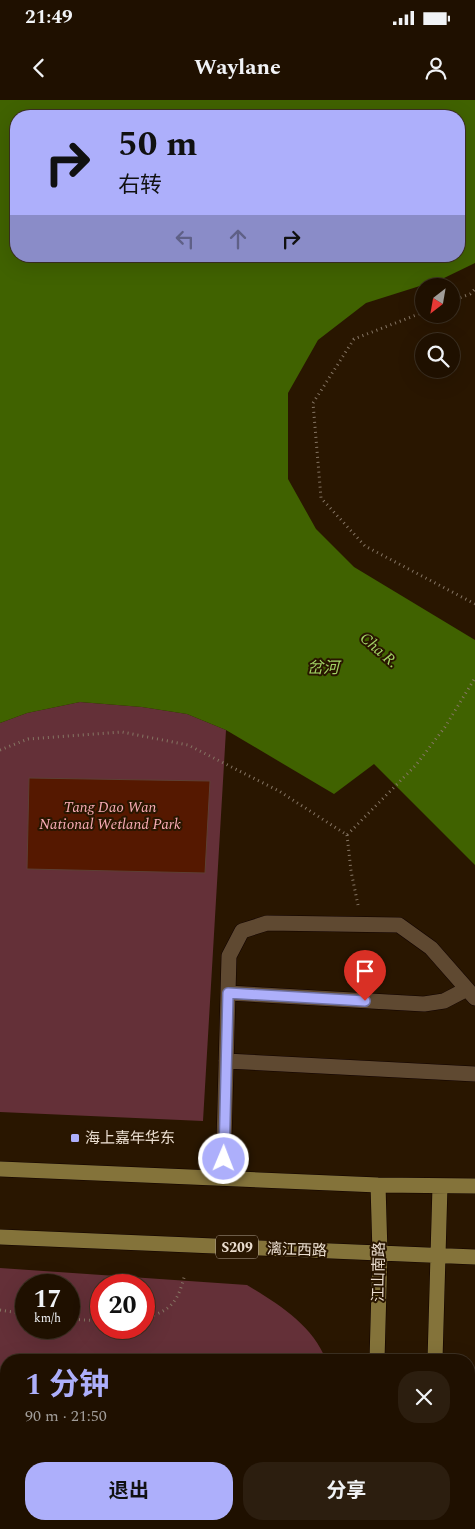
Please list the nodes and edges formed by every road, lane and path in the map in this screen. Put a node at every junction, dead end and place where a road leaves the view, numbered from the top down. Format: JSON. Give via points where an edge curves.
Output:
{"nodes":[{"id":1,"x":475,"y":289,"type":"edge"},
{"id":2,"x":460,"y":298,"type":"edge"},
{"id":3,"x":415,"y":315,"type":"edge"},
{"id":4,"x":475,"y":604,"type":"edge"},
{"id":5,"x":475,"y":678,"type":"edge"},
{"id":6,"x":0,"y":750,"type":"edge"},
{"id":7,"x":347,"y":834,"type":"junction"},
{"id":8,"x":362,"y":925,"type":"junction"},
{"id":9,"x":228,"y":993,"type":"junction"},
{"id":10,"x":471,"y":994,"type":"edge"},
{"id":11,"x":226,"y":1061,"type":"junction"},
{"id":12,"x":475,"y":1074,"type":"edge"},
{"id":13,"x":0,"y":1169,"type":"edge"},
{"id":14,"x":223,"y":1178,"type":"junction"},
{"id":15,"x":378,"y":1185,"type":"junction"},
{"id":16,"x":440,"y":1186,"type":"junction"},
{"id":17,"x":475,"y":1186,"type":"edge"},
{"id":18,"x":0,"y":1237,"type":"edge"},
{"id":19,"x":380,"y":1253,"type":"junction"},
{"id":20,"x":438,"y":1256,"type":"junction"},
{"id":21,"x":475,"y":1257,"type":"edge"},
{"id":22,"x":185,"y":1274,"type":"dead end"},
{"id":23,"x":0,"y":1310,"type":"edge"},
{"id":24,"x":15,"y":1312,"type":"edge"},
{"id":25,"x":155,"y":1314,"type":"edge"},
{"id":26,"x":377,"y":1354,"type":"edge"},
{"id":27,"x":435,"y":1354,"type":"edge"}],
"edges":[{"from":1,"to":2,"type":"path"},
{"from":3,"to":4,"type":"path","via":[[354,339],[313,403],[321,498],[365,546]]},
{"from":5,"to":7,"type":"path","via":[[416,765]]},
{"from":6,"to":7,"type":"path","via":[[28,739],[122,732],[188,745],[280,791]]},
{"from":7,"to":8,"type":"path"},
{"from":8,"to":9,"type":"street","via":[[267,923],[242,931],[229,956]]},
{"from":8,"to":10,"type":"street","via":[[399,925],[431,948]]},
{"from":9,"to":10,"type":"street","via":[[424,1004]]},
{"from":9,"to":11,"type":"street"},
{"from":11,"to":12,"type":"street"},
{"from":11,"to":14,"type":"street"},
{"from":13,"to":14,"type":"main road"},
{"from":14,"to":15,"type":"main road"},
{"from":15,"to":16,"type":"main road"},
{"from":15,"to":19,"type":"main road","name":"江山南路"},
{"from":16,"to":17,"type":"main road"},
{"from":16,"to":20,"type":"main road"},
{"from":18,"to":19,"type":"main road","name":"漓江西路","number":"S209"},
{"from":19,"to":20,"type":"main road","name":"漓江西路","number":"S209"},
{"from":19,"to":26,"type":"main road","name":"江山南路"},
{"from":20,"to":21,"type":"main road","name":"漓江西路","number":"S209"},
{"from":20,"to":27,"type":"main road"},
{"from":22,"to":25,"type":"path","via":[[180,1294],[169,1308]]},
{"from":23,"to":24,"type":"path"}]}
